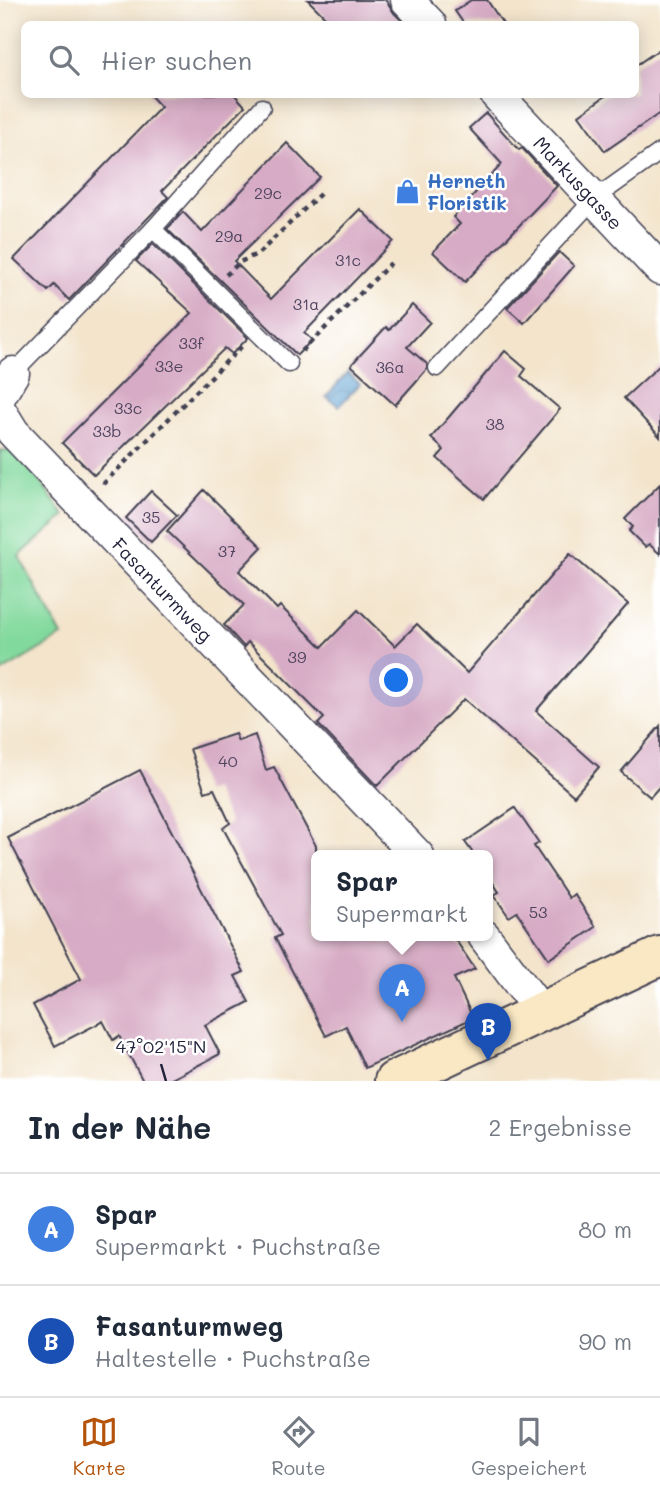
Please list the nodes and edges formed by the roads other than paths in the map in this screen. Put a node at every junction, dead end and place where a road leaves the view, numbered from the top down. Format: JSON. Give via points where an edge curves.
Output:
{"nodes":[{"id":1,"x":407,"y":0,"type":"edge"},
{"id":2,"x":427,"y":21,"type":"edge"},
{"id":3,"x":500,"y":98,"type":"edge"},
{"id":4,"x":262,"y":107,"type":"dead end"},
{"id":5,"x":660,"y":152,"type":"edge"},
{"id":6,"x":594,"y":199,"type":"junction"},
{"id":7,"x":153,"y":229,"type":"junction"},
{"id":8,"x":660,"y":269,"type":"edge"},
{"id":9,"x":289,"y":365,"type":"road end"},
{"id":10,"x":437,"y":368,"type":"dead end"},
{"id":11,"x":6,"y":384,"type":"edge"},
{"id":12,"x":0,"y":411,"type":"edge"},
{"id":13,"x":412,"y":850,"type":"edge"},
{"id":14,"x":488,"y":941,"type":"edge"},
{"id":15,"x":660,"y":956,"type":"edge"},
{"id":16,"x":539,"y":1013,"type":"junction"},
{"id":17,"x":394,"y":1081,"type":"edge"}],
"edges":[{"from":1,"to":2,"type":"street"},
{"from":3,"to":6,"type":"street","name":"Markusgasse"},
{"from":4,"to":7,"type":"lane"},
{"from":5,"to":6,"type":"lane"},
{"from":6,"to":8,"type":"street","name":"Markusgasse"},
{"from":6,"to":10,"type":"lane"},
{"from":7,"to":9,"type":"lane"},
{"from":7,"to":11,"type":"lane"},
{"from":12,"to":13,"type":"street","name":"Fasanturmweg","via":[[13,432]]},
{"from":14,"to":16,"type":"street"},
{"from":15,"to":16,"type":"main road"},
{"from":16,"to":17,"type":"main road"}]}
